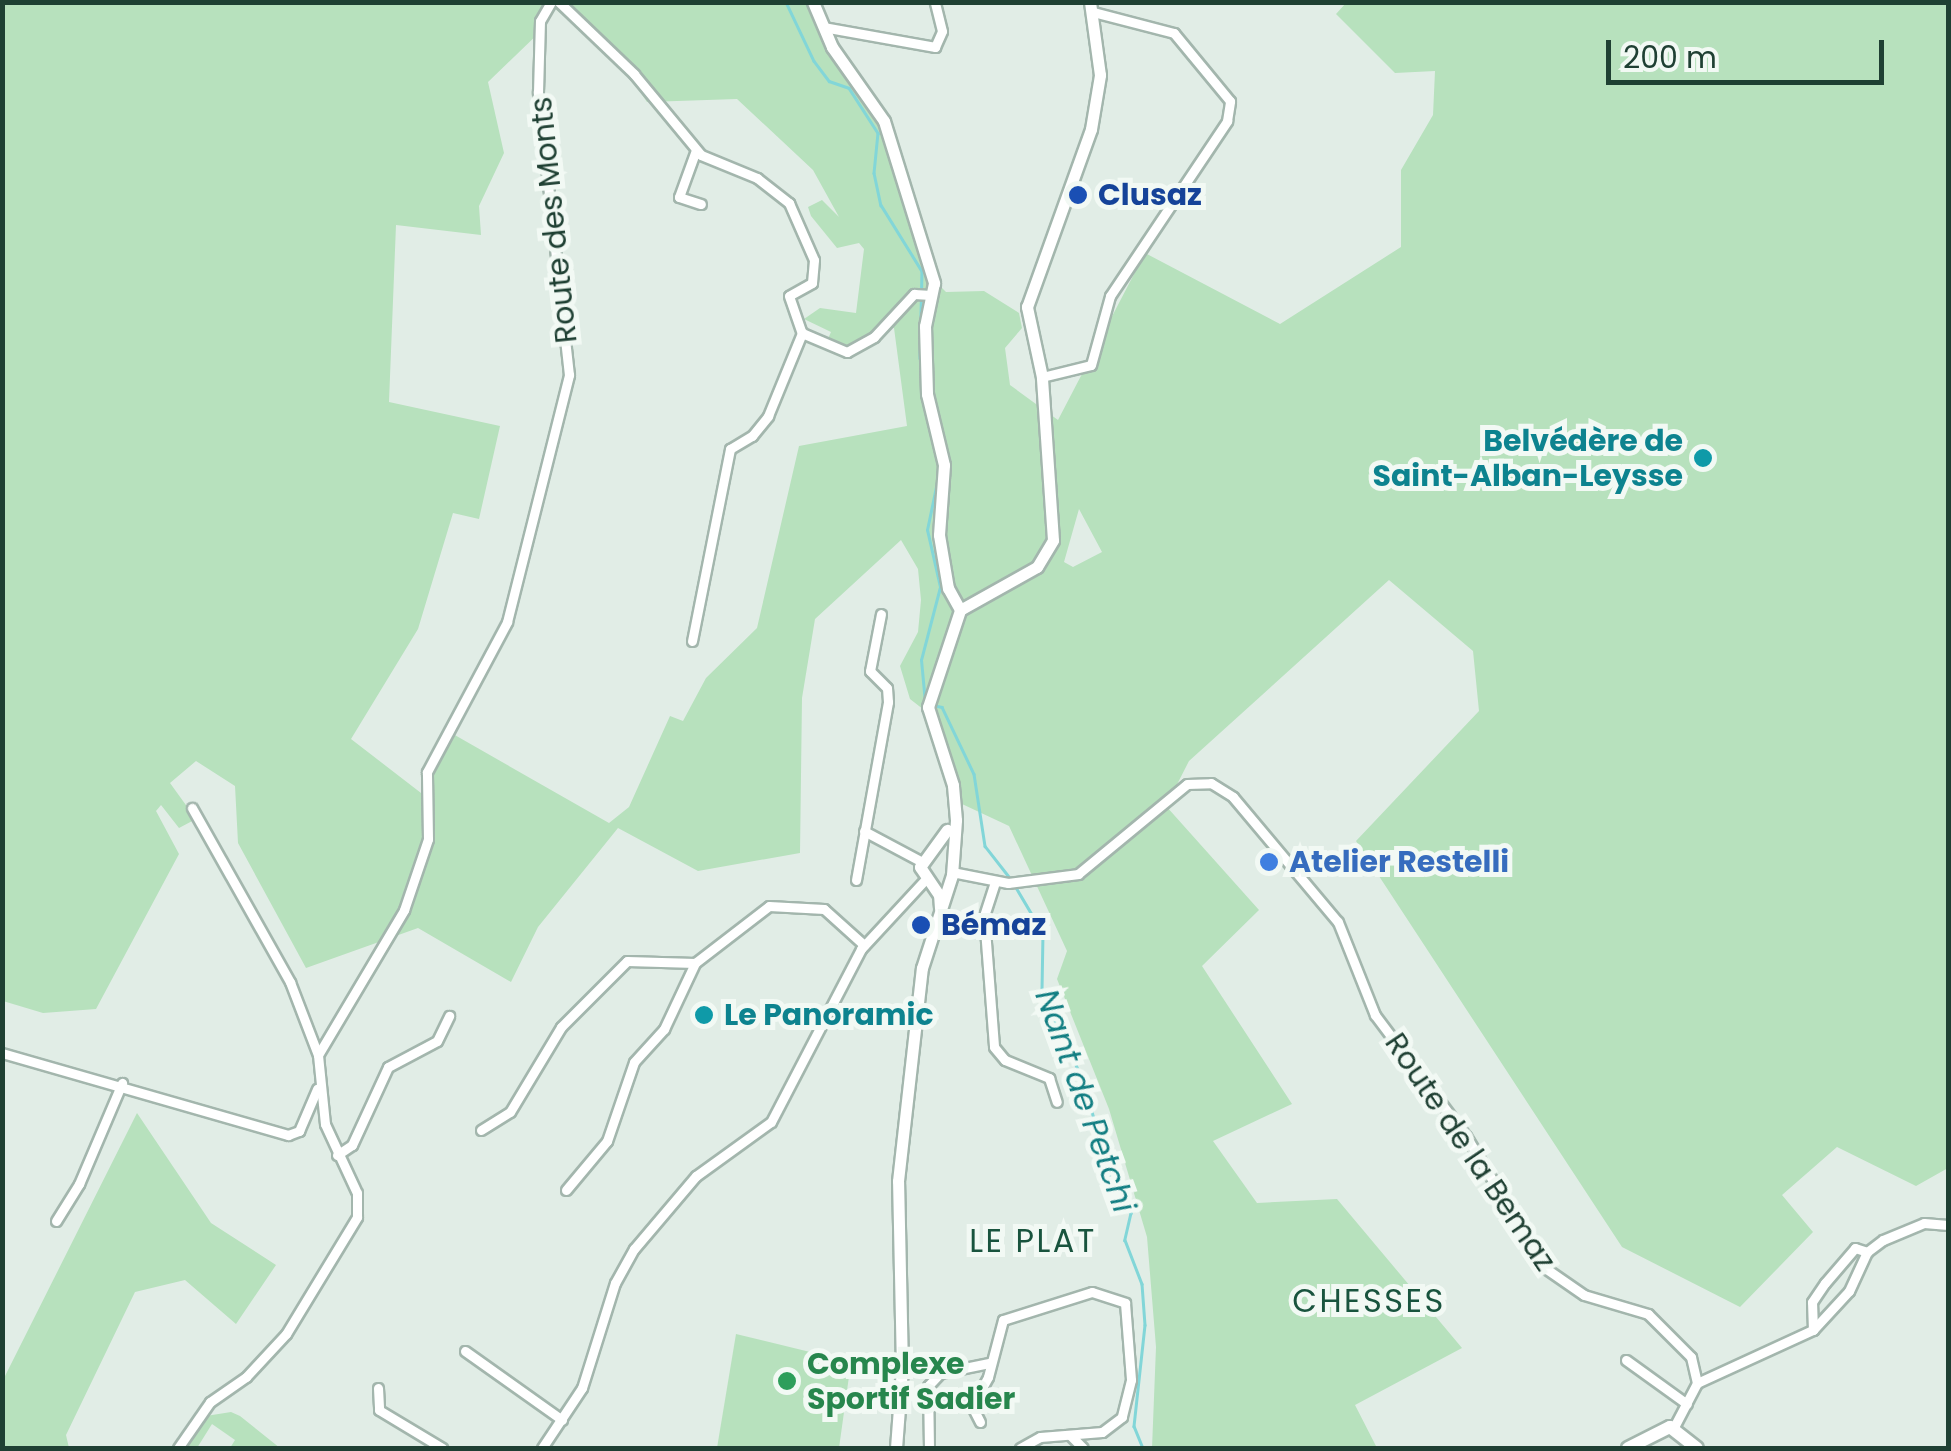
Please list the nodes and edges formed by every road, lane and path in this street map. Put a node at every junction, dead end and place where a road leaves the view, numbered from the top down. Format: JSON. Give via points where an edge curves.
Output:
{"nodes":[{"id":1,"x":551,"y":2,"type":"edge"},
{"id":2,"x":559,"y":2,"type":"edge"},
{"id":3,"x":812,"y":2,"type":"edge"},
{"id":4,"x":935,"y":2,"type":"edge"},
{"id":5,"x":1091,"y":8,"type":"edge"},
{"id":6,"x":824,"y":27,"type":"junction"},
{"id":7,"x":696,"y":150,"type":"junction"},
{"id":8,"x":701,"y":204,"type":"dead end"},
{"id":9,"x":923,"y":295,"type":"junction"},
{"id":10,"x":802,"y":333,"type":"junction"},
{"id":11,"x":1042,"y":377,"type":"junction"},
{"id":12,"x":964,"y":606,"type":"junction"},
{"id":13,"x":881,"y":614,"type":"dead end"},
{"id":14,"x":692,"y":640,"type":"dead end"},
{"id":15,"x":192,"y":808,"type":"dead end"},
{"id":16,"x":955,"y":808,"type":"junction"},
{"id":17,"x":864,"y":831,"type":"junction"},
{"id":18,"x":934,"y":854,"type":"junction"},
{"id":19,"x":922,"y":862,"type":"junction"},
{"id":20,"x":950,"y":871,"type":"junction"},
{"id":21,"x":856,"y":880,"type":"dead end"},
{"id":22,"x":995,"y":882,"type":"junction"},
{"id":23,"x":928,"y":883,"type":"junction"},
{"id":24,"x":940,"y":909,"type":"junction"},
{"id":25,"x":864,"y":944,"type":"junction"},
{"id":26,"x":694,"y":962,"type":"junction"},
{"id":27,"x":449,"y":1016,"type":"dead end"},
{"id":28,"x":3,"y":1054,"type":"edge"},
{"id":29,"x":318,"y":1055,"type":"junction"},
{"id":30,"x":122,"y":1082,"type":"junction"},
{"id":31,"x":317,"y":1088,"type":"junction"},
{"id":32,"x":1057,"y":1102,"type":"dead end"},
{"id":33,"x":481,"y":1130,"type":"dead end"},
{"id":34,"x":337,"y":1155,"type":"junction"},
{"id":35,"x":566,"y":1190,"type":"dead end"},
{"id":36,"x":56,"y":1221,"type":"dead end"},
{"id":37,"x":1948,"y":1225,"type":"edge"},
{"id":38,"x":1867,"y":1252,"type":"junction"},
{"id":39,"x":1813,"y":1330,"type":"junction"},
{"id":40,"x":464,"y":1351,"type":"dead end"},
{"id":41,"x":1626,"y":1360,"type":"dead end"},
{"id":42,"x":990,"y":1363,"type":"junction"},
{"id":43,"x":1698,"y":1383,"type":"junction"},
{"id":44,"x":378,"y":1388,"type":"dead end"},
{"id":45,"x":1687,"y":1404,"type":"junction"},
{"id":46,"x":562,"y":1420,"type":"junction"},
{"id":47,"x":980,"y":1422,"type":"dead end"},
{"id":48,"x":1674,"y":1427,"type":"junction"},
{"id":49,"x":1070,"y":1435,"type":"junction"},
{"id":50,"x":1036,"y":1444,"type":"edge"},
{"id":51,"x":178,"y":1448,"type":"edge"},
{"id":52,"x":442,"y":1448,"type":"edge"},
{"id":53,"x":542,"y":1448,"type":"edge"},
{"id":54,"x":896,"y":1448,"type":"edge"},
{"id":55,"x":930,"y":1448,"type":"edge"},
{"id":56,"x":1020,"y":1448,"type":"edge"},
{"id":57,"x":1082,"y":1448,"type":"edge"},
{"id":58,"x":1628,"y":1448,"type":"edge"},
{"id":59,"x":1696,"y":1448,"type":"edge"}],
"edges":[{"from":1,"to":29,"type":"street","name":"Route des Monts","via":[[540,21],[538,92],[569,375],[508,622],[427,772],[428,839],[404,910]]},
{"from":2,"to":7,"type":"street","via":[[634,74]]},
{"from":3,"to":6,"type":"street"},
{"from":4,"to":6,"type":"street","via":[[942,31],[935,48]]},
{"from":5,"to":11,"type":"street","via":[[1100,76],[1092,129],[1027,307]]},
{"from":5,"to":11,"type":"street","via":[[1174,33],[1230,100],[1227,121],[1110,296],[1091,365]]},
{"from":6,"to":9,"type":"street","via":[[884,121],[911,193]]},
{"from":7,"to":8,"type":"street","via":[[679,197]]},
{"from":7,"to":10,"type":"street","via":[[757,178],[789,203],[814,260],[812,283],[789,296]]},
{"from":9,"to":10,"type":"street","via":[[863,347],[847,352]]},
{"from":9,"to":12,"type":"street","via":[[926,394],[944,465],[938,521],[946,576]]},
{"from":10,"to":14,"type":"street","via":[[768,416],[730,449]]},
{"from":11,"to":12,"type":"street","via":[[1054,506],[1051,548],[1036,567]]},
{"from":12,"to":16,"type":"street","via":[[927,718],[954,785]]},
{"from":13,"to":17,"type":"street","via":[[870,671],[888,696]]},
{"from":15,"to":29,"type":"street","via":[[290,982]]},
{"from":16,"to":18,"type":"street"},
{"from":16,"to":20,"type":"street"},
{"from":17,"to":19,"type":"street"},
{"from":17,"to":21,"type":"street"},
{"from":18,"to":19,"type":"street"},
{"from":18,"to":20,"type":"street"},
{"from":19,"to":23,"type":"street"},
{"from":20,"to":22,"type":"street","name":"Route de la Bemaz"},
{"from":20,"to":23,"type":"street"},
{"from":20,"to":24,"type":"street"},
{"from":22,"to":32,"type":"street","via":[[984,916],[994,1047],[1005,1060],[1049,1078]]},
{"from":22,"to":43,"type":"street","name":"Route de la Bemaz","via":[[1078,874],[1188,784],[1223,790],[1338,922],[1376,1015],[1466,1136],[1545,1268],[1584,1296],[1632,1307],[1674,1334],[1691,1357]]},
{"from":23,"to":24,"type":"street"},
{"from":23,"to":25,"type":"street"},
{"from":24,"to":54,"type":"street","via":[[922,968],[898,1181],[902,1380]]},
{"from":25,"to":26,"type":"street","via":[[824,909],[770,906]]},
{"from":25,"to":46,"type":"street","via":[[771,1122],[696,1176],[623,1266],[582,1388]]},
{"from":26,"to":33,"type":"street","via":[[636,959],[619,965],[560,1027],[510,1112]]},
{"from":26,"to":35,"type":"street","via":[[664,1028],[634,1062],[606,1142]]},
{"from":27,"to":34,"type":"street","via":[[437,1041],[388,1066],[352,1145]]},
{"from":28,"to":30,"type":"street"},
{"from":29,"to":31,"type":"street"},
{"from":30,"to":31,"type":"street","via":[[288,1134],[299,1131]]},
{"from":30,"to":36,"type":"street","via":[[80,1184]]},
{"from":31,"to":34,"type":"street"},
{"from":34,"to":51,"type":"street","via":[[360,1206],[350,1234],[286,1334],[246,1377],[210,1402]]},
{"from":37,"to":38,"type":"street","via":[[1903,1229]]},
{"from":38,"to":39,"type":"street","via":[[1849,1291]]},
{"from":38,"to":39,"type":"street","via":[[1855,1248],[1825,1282],[1812,1302]]},
{"from":39,"to":43,"type":"street"},
{"from":40,"to":46,"type":"street"},
{"from":41,"to":45,"type":"street"},
{"from":42,"to":47,"type":"street","via":[[971,1414]]},
{"from":42,"to":49,"type":"street","via":[[1002,1320],[1019,1310],[1052,1308],[1092,1292],[1125,1303],[1131,1380],[1122,1417],[1114,1428]]},
{"from":42,"to":55,"type":"street","via":[[940,1373],[928,1386]]},
{"from":43,"to":45,"type":"street"},
{"from":44,"to":52,"type":"street","via":[[378,1410]]},
{"from":45,"to":48,"type":"street"},
{"from":46,"to":53,"type":"street"},
{"from":48,"to":58,"type":"main road"},
{"from":48,"to":59,"type":"main road"},
{"from":49,"to":50,"type":"street"},
{"from":49,"to":57,"type":"street"},
{"from":50,"to":56,"type":"street"}]}
